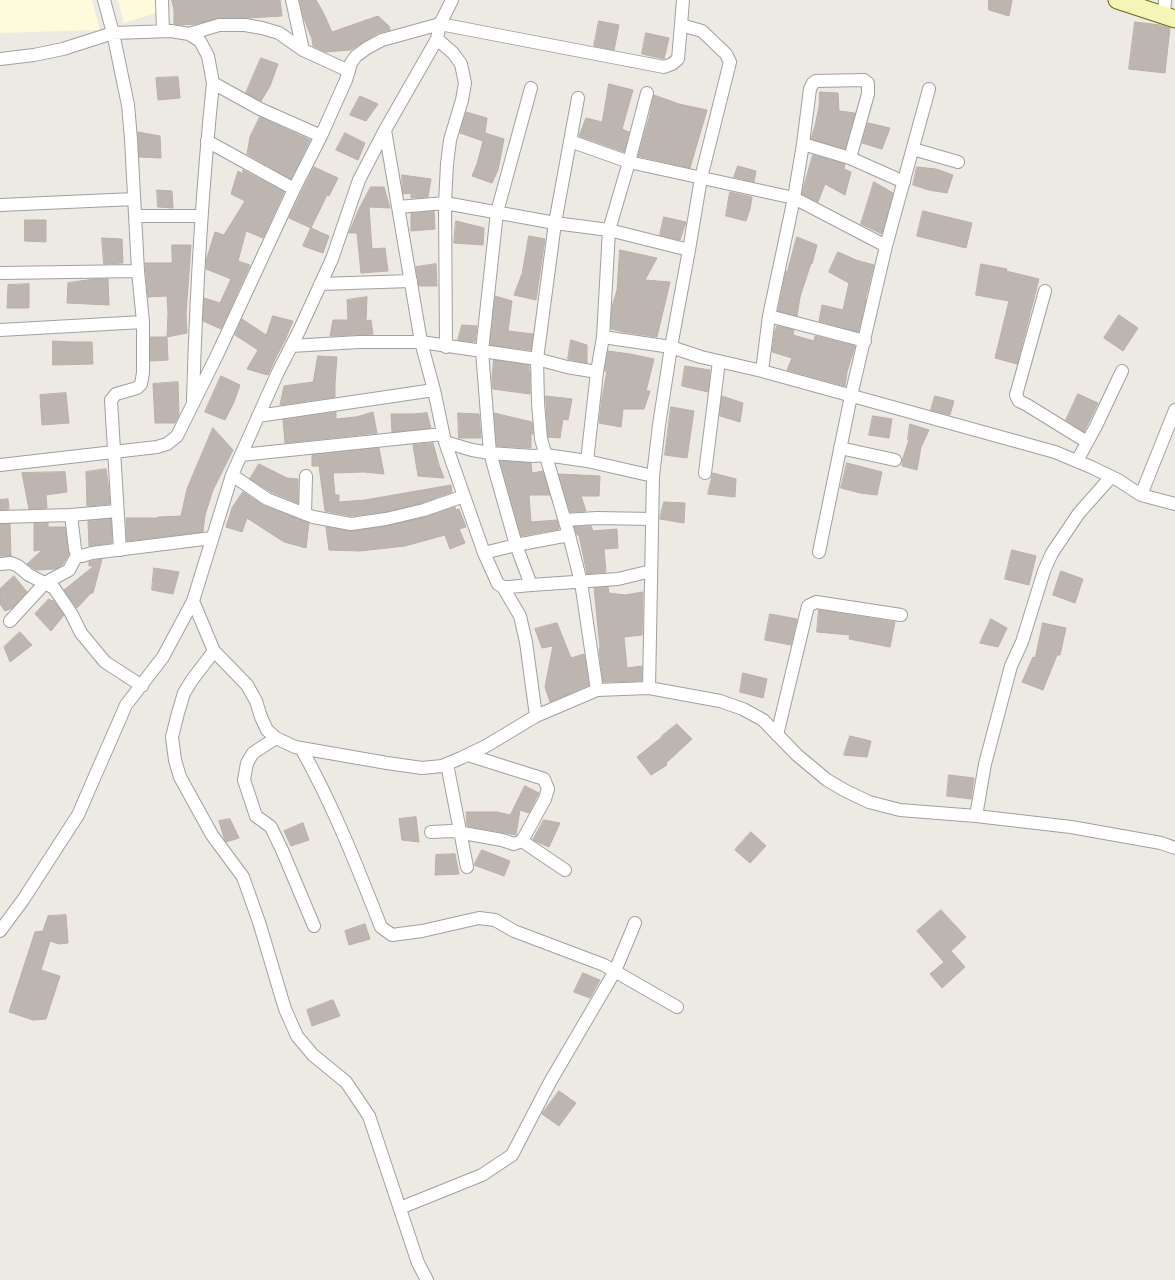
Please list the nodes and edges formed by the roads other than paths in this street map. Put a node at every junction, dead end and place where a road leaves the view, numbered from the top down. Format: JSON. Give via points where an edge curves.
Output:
{"nodes":[{"id":1,"x":104,"y":0,"type":"edge"},
{"id":2,"x":162,"y":0,"type":"edge"},
{"id":3,"x":292,"y":0,"type":"edge"},
{"id":4,"x":452,"y":0,"type":"edge"},
{"id":5,"x":683,"y":0,"type":"edge"},
{"id":6,"x":1117,"y":0,"type":"edge"},
{"id":7,"x":1168,"y":11,"type":"edge"},
{"id":8,"x":440,"y":24,"type":"junction"},
{"id":9,"x":681,"y":26,"type":"junction"},
{"id":10,"x":163,"y":31,"type":"junction"},
{"id":11,"x":113,"y":33,"type":"junction"},
{"id":12,"x":189,"y":34,"type":"junction"},
{"id":13,"x":437,"y":39,"type":"junction"},
{"id":14,"x":303,"y":50,"type":"junction"},
{"id":15,"x":0,"y":59,"type":"edge"},
{"id":16,"x":349,"y":71,"type":"junction"},
{"id":17,"x":213,"y":84,"type":"junction"},
{"id":18,"x":531,"y":88,"type":"dead end"},
{"id":19,"x":929,"y":89,"type":"dead end"},
{"id":20,"x":647,"y":93,"type":"dead end"},
{"id":21,"x":578,"y":98,"type":"dead end"},
{"id":22,"x":385,"y":130,"type":"junction"},
{"id":23,"x":321,"y":136,"type":"junction"},
{"id":24,"x":207,"y":141,"type":"junction"},
{"id":25,"x":570,"y":142,"type":"junction"},
{"id":26,"x":803,"y":144,"type":"junction"},
{"id":27,"x":913,"y":149,"type":"junction"},
{"id":28,"x":850,"y":158,"type":"junction"},
{"id":29,"x":629,"y":162,"type":"junction"},
{"id":30,"x":958,"y":162,"type":"dead end"},
{"id":31,"x":701,"y":178,"type":"junction"},
{"id":32,"x":904,"y":182,"type":"junction"},
{"id":33,"x":294,"y":189,"type":"junction"},
{"id":34,"x":794,"y":198,"type":"junction"},
{"id":35,"x":134,"y":199,"type":"junction"},
{"id":36,"x":445,"y":203,"type":"junction"},
{"id":37,"x":0,"y":205,"type":"edge"},
{"id":38,"x":398,"y":207,"type":"junction"},
{"id":39,"x":497,"y":212,"type":"junction"},
{"id":40,"x":135,"y":216,"type":"junction"},
{"id":41,"x":202,"y":216,"type":"junction"},
{"id":42,"x":555,"y":223,"type":"junction"},
{"id":43,"x":609,"y":230,"type":"junction"},
{"id":44,"x":886,"y":246,"type":"junction"},
{"id":45,"x":689,"y":250,"type":"junction"},
{"id":46,"x":138,"y":271,"type":"junction"},
{"id":47,"x":0,"y":273,"type":"edge"},
{"id":48,"x":411,"y":281,"type":"junction"},
{"id":49,"x":320,"y":284,"type":"junction"},
{"id":50,"x":1045,"y":291,"type":"dead end"},
{"id":51,"x":769,"y":316,"type":"junction"},
{"id":52,"x":143,"y":322,"type":"junction"},
{"id":53,"x":0,"y":330,"type":"edge"},
{"id":54,"x":603,"y":337,"type":"junction"},
{"id":55,"x":865,"y":341,"type":"junction"},
{"id":56,"x":421,"y":342,"type":"junction"},
{"id":57,"x":291,"y":346,"type":"junction"},
{"id":58,"x":446,"y":347,"type":"junction"},
{"id":59,"x":671,"y":347,"type":"junction"},
{"id":60,"x":482,"y":351,"type":"junction"},
{"id":61,"x":537,"y":359,"type":"junction"},
{"id":62,"x":719,"y":361,"type":"junction"},
{"id":63,"x":762,"y":371,"type":"junction"},
{"id":64,"x":1122,"y":371,"type":"dead end"},
{"id":65,"x":597,"y":372,"type":"junction"},
{"id":66,"x":434,"y":390,"type":"junction"},
{"id":67,"x":851,"y":396,"type":"junction"},
{"id":68,"x":192,"y":405,"type":"junction"},
{"id":69,"x":1175,"y":410,"type":"edge"},
{"id":70,"x":258,"y":416,"type":"junction"},
{"id":71,"x":444,"y":438,"type":"junction"},
{"id":72,"x":1087,"y":442,"type":"junction"},
{"id":73,"x":840,"y":448,"type":"junction"},
{"id":74,"x":114,"y":451,"type":"junction"},
{"id":75,"x":490,"y":454,"type":"junction"},
{"id":76,"x":241,"y":455,"type":"junction"},
{"id":77,"x":546,"y":456,"type":"junction"},
{"id":78,"x":587,"y":460,"type":"junction"},
{"id":79,"x":895,"y":460,"type":"dead end"},
{"id":80,"x":1076,"y":461,"type":"junction"},
{"id":81,"x":0,"y":465,"type":"edge"},
{"id":82,"x":705,"y":473,"type":"dead end"},
{"id":83,"x":232,"y":475,"type":"junction"},
{"id":84,"x":306,"y":476,"type":"dead end"},
{"id":85,"x":653,"y":476,"type":"junction"},
{"id":86,"x":1111,"y":477,"type":"junction"},
{"id":87,"x":1140,"y":495,"type":"junction"},
{"id":88,"x":464,"y":496,"type":"junction"},
{"id":89,"x":1175,"y":504,"type":"edge"},
{"id":90,"x":117,"y":511,"type":"junction"},
{"id":91,"x":305,"y":514,"type":"junction"},
{"id":92,"x":72,"y":515,"type":"junction"},
{"id":93,"x":0,"y":517,"type":"edge"},
{"id":94,"x":652,"y":519,"type":"junction"},
{"id":95,"x":565,"y":520,"type":"junction"},
{"id":96,"x":570,"y":535,"type":"junction"},
{"id":97,"x":212,"y":538,"type":"junction"},
{"id":98,"x":516,"y":545,"type":"junction"},
{"id":99,"x":120,"y":550,"type":"junction"},
{"id":100,"x":819,"y":552,"type":"dead end"},
{"id":101,"x":484,"y":553,"type":"junction"},
{"id":102,"x":77,"y":555,"type":"junction"},
{"id":103,"x":0,"y":564,"type":"edge"},
{"id":104,"x":651,"y":571,"type":"junction"},
{"id":105,"x":581,"y":582,"type":"junction"},
{"id":106,"x":45,"y":583,"type":"junction"},
{"id":107,"x":531,"y":585,"type":"junction"},
{"id":108,"x":503,"y":587,"type":"junction"},
{"id":109,"x":193,"y":601,"type":"junction"},
{"id":110,"x":901,"y":615,"type":"dead end"},
{"id":111,"x":10,"y":621,"type":"dead end"},
{"id":112,"x":214,"y":651,"type":"junction"},
{"id":113,"x":142,"y":686,"type":"junction"},
{"id":114,"x":649,"y":688,"type":"junction"},
{"id":115,"x":597,"y":690,"type":"junction"},
{"id":116,"x":536,"y":716,"type":"junction"},
{"id":117,"x":777,"y":735,"type":"junction"},
{"id":118,"x":276,"y":738,"type":"junction"},
{"id":119,"x":301,"y":748,"type":"junction"},
{"id":120,"x":468,"y":755,"type":"junction"},
{"id":121,"x":447,"y":764,"type":"junction"},
{"id":122,"x":976,"y":816,"type":"junction"},
{"id":123,"x":431,"y":832,"type":"dead end"},
{"id":124,"x":460,"y":832,"type":"junction"},
{"id":125,"x":522,"y":841,"type":"junction"},
{"id":126,"x":1175,"y":848,"type":"edge"},
{"id":127,"x":467,"y":867,"type":"dead end"},
{"id":128,"x":565,"y":870,"type":"dead end"},
{"id":129,"x":635,"y":923,"type":"dead end"},
{"id":130,"x":314,"y":926,"type":"dead end"},
{"id":131,"x":0,"y":931,"type":"edge"},
{"id":132,"x":615,"y":971,"type":"junction"},
{"id":133,"x":677,"y":1007,"type":"dead end"},
{"id":134,"x":400,"y":1208,"type":"junction"},
{"id":135,"x":427,"y":1280,"type":"edge"}],
"edges":[{"from":1,"to":11,"type":"street"},
{"from":2,"to":10,"type":"street"},
{"from":3,"to":14,"type":"street"},
{"from":4,"to":8,"type":"street"},
{"from":5,"to":9,"type":"street"},
{"from":6,"to":7,"type":"main road"},
{"from":8,"to":9,"type":"street","via":[[664,68],[678,58]]},
{"from":8,"to":13,"type":"street"},
{"from":8,"to":16,"type":"street","via":[[382,40],[366,48],[356,56]]},
{"from":9,"to":31,"type":"street","via":[[702,31],[726,54],[730,62]]},
{"from":10,"to":11,"type":"street"},
{"from":10,"to":12,"type":"street"},
{"from":11,"to":15,"type":"street","via":[[63,49]]},
{"from":11,"to":35,"type":"street","via":[[128,105]]},
{"from":12,"to":14,"type":"street","via":[[219,25],[245,25],[279,33]]},
{"from":12,"to":17,"type":"street","via":[[200,41],[208,56]]},
{"from":13,"to":22,"type":"street"},
{"from":13,"to":36,"type":"street","via":[[461,64],[465,83],[450,140]]},
{"from":14,"to":16,"type":"street"},
{"from":16,"to":23,"type":"street"},
{"from":17,"to":23,"type":"street","via":[[260,109]]},
{"from":17,"to":24,"type":"street"},
{"from":18,"to":39,"type":"street"},
{"from":19,"to":27,"type":"street"},
{"from":20,"to":29,"type":"street"},
{"from":21,"to":25,"type":"street"},
{"from":22,"to":38,"type":"street"},
{"from":22,"to":49,"type":"street","via":[[359,180],[332,259]]},
{"from":23,"to":33,"type":"street"},
{"from":24,"to":33,"type":"street"},
{"from":24,"to":41,"type":"street"},
{"from":25,"to":29,"type":"street"},
{"from":25,"to":42,"type":"street"},
{"from":26,"to":28,"type":"street"},
{"from":26,"to":28,"type":"street","via":[[813,83],[864,80],[868,83],[868,94]]},
{"from":26,"to":34,"type":"street"},
{"from":27,"to":30,"type":"street"},
{"from":27,"to":32,"type":"street"},
{"from":28,"to":32,"type":"street"},
{"from":29,"to":31,"type":"street"},
{"from":29,"to":43,"type":"street"},
{"from":31,"to":34,"type":"street"},
{"from":31,"to":45,"type":"street"},
{"from":32,"to":44,"type":"street"},
{"from":33,"to":68,"type":"street"},
{"from":34,"to":44,"type":"street"},
{"from":34,"to":51,"type":"street"},
{"from":35,"to":37,"type":"street"},
{"from":35,"to":40,"type":"street"},
{"from":36,"to":38,"type":"street"},
{"from":36,"to":39,"type":"street"},
{"from":36,"to":58,"type":"street"},
{"from":38,"to":48,"type":"street"},
{"from":39,"to":42,"type":"street"},
{"from":39,"to":60,"type":"street"},
{"from":40,"to":41,"type":"street"},
{"from":40,"to":46,"type":"street"},
{"from":41,"to":68,"type":"street"},
{"from":42,"to":43,"type":"street"},
{"from":42,"to":61,"type":"street"},
{"from":43,"to":45,"type":"street"},
{"from":43,"to":54,"type":"street"},
{"from":44,"to":55,"type":"street"},
{"from":45,"to":59,"type":"street"},
{"from":46,"to":47,"type":"street"},
{"from":46,"to":52,"type":"street"},
{"from":48,"to":49,"type":"street"},
{"from":48,"to":56,"type":"street"},
{"from":49,"to":57,"type":"street"},
{"from":50,"to":72,"type":"street","via":[[1016,394],[1019,401]]},
{"from":51,"to":55,"type":"street"},
{"from":51,"to":63,"type":"street"},
{"from":52,"to":53,"type":"street"},
{"from":52,"to":74,"type":"street","via":[[141,384],[137,388],[116,394],[111,400]]},
{"from":54,"to":59,"type":"street"},
{"from":54,"to":65,"type":"street"},
{"from":55,"to":67,"type":"street"},
{"from":56,"to":57,"type":"street"},
{"from":56,"to":58,"type":"street"},
{"from":56,"to":66,"type":"street"},
{"from":57,"to":70,"type":"street"},
{"from":58,"to":60,"type":"street"},
{"from":59,"to":62,"type":"street"},
{"from":59,"to":85,"type":"street"},
{"from":60,"to":61,"type":"street"},
{"from":60,"to":75,"type":"street"},
{"from":61,"to":65,"type":"street"},
{"from":61,"to":77,"type":"street","via":[[539,424]]},
{"from":62,"to":63,"type":"street"},
{"from":62,"to":82,"type":"street"},
{"from":63,"to":67,"type":"street"},
{"from":64,"to":72,"type":"street"},
{"from":65,"to":78,"type":"street"},
{"from":66,"to":70,"type":"street"},
{"from":66,"to":71,"type":"street"},
{"from":67,"to":73,"type":"street"},
{"from":67,"to":80,"type":"street","via":[[1055,452]]},
{"from":68,"to":74,"type":"street","via":[[177,436],[167,444]]},
{"from":69,"to":87,"type":"street"},
{"from":70,"to":76,"type":"street"},
{"from":71,"to":75,"type":"street","via":[[472,450]]},
{"from":71,"to":76,"type":"street"},
{"from":71,"to":88,"type":"street"},
{"from":72,"to":80,"type":"street"},
{"from":73,"to":79,"type":"street"},
{"from":73,"to":100,"type":"street"},
{"from":74,"to":81,"type":"street"},
{"from":74,"to":90,"type":"street"},
{"from":75,"to":77,"type":"street"},
{"from":75,"to":98,"type":"street"},
{"from":76,"to":83,"type":"street"},
{"from":77,"to":78,"type":"street"},
{"from":77,"to":95,"type":"street"},
{"from":78,"to":85,"type":"street"},
{"from":80,"to":86,"type":"street"},
{"from":83,"to":91,"type":"street","via":[[267,499]]},
{"from":83,"to":97,"type":"street"},
{"from":84,"to":91,"type":"street"},
{"from":85,"to":94,"type":"street"},
{"from":86,"to":87,"type":"street"},
{"from":86,"to":122,"type":"street","via":[[1079,513],[1052,553],[1044,571],[1022,642],[1011,666],[985,764]]},
{"from":87,"to":89,"type":"street"},
{"from":88,"to":91,"type":"street","via":[[424,510],[351,524]]},
{"from":88,"to":101,"type":"street"},
{"from":90,"to":92,"type":"street"},
{"from":90,"to":99,"type":"street"},
{"from":92,"to":93,"type":"street"},
{"from":92,"to":102,"type":"street"},
{"from":94,"to":95,"type":"street"},
{"from":94,"to":104,"type":"street"},
{"from":95,"to":96,"type":"street"},
{"from":96,"to":98,"type":"street"},
{"from":96,"to":105,"type":"street"},
{"from":97,"to":99,"type":"street"},
{"from":97,"to":109,"type":"street"},
{"from":98,"to":101,"type":"street"},
{"from":98,"to":107,"type":"street"},
{"from":99,"to":102,"type":"street"},
{"from":101,"to":108,"type":"street","via":[[498,584]]},
{"from":102,"to":106,"type":"street","via":[[69,570]]},
{"from":103,"to":106,"type":"street","via":[[11,563]]},
{"from":104,"to":105,"type":"street","via":[[618,579]]},
{"from":104,"to":114,"type":"street"},
{"from":105,"to":107,"type":"street"},
{"from":105,"to":115,"type":"street"},
{"from":106,"to":111,"type":"street"},
{"from":106,"to":113,"type":"street","via":[[58,593],[80,633],[105,662]]},
{"from":107,"to":108,"type":"street"},
{"from":108,"to":116,"type":"street","via":[[520,616]]},
{"from":109,"to":112,"type":"street"},
{"from":109,"to":113,"type":"street","via":[[163,657]]},
{"from":110,"to":117,"type":"street","via":[[816,602],[808,606]]},
{"from":112,"to":118,"type":"street","via":[[247,685],[267,730]]},
{"from":112,"to":134,"type":"street","via":[[192,680],[178,713],[172,737],[180,777],[212,835],[243,877],[285,1009],[297,1036],[313,1055],[346,1082],[370,1116]]},
{"from":113,"to":131,"type":"street","via":[[126,705],[78,815]]},
{"from":114,"to":115,"type":"street"},
{"from":114,"to":117,"type":"street","via":[[726,703],[763,720]]},
{"from":115,"to":116,"type":"street"},
{"from":116,"to":120,"type":"street"},
{"from":117,"to":122,"type":"street","via":[[827,780],[869,802],[900,810]]},
{"from":118,"to":119,"type":"street"},
{"from":118,"to":130,"type":"street","via":[[253,753],[247,763],[244,780],[256,816],[271,828]]},
{"from":119,"to":121,"type":"street","via":[[422,768]]},
{"from":119,"to":132,"type":"street","via":[[318,778],[346,840],[381,927],[387,933],[392,936],[479,918],[495,920],[514,931]]},
{"from":120,"to":121,"type":"street"},
{"from":120,"to":125,"type":"street","via":[[544,779],[548,789],[545,800]]},
{"from":121,"to":124,"type":"street"},
{"from":122,"to":126,"type":"street","via":[[1071,827],[1161,843]]},
{"from":123,"to":124,"type":"street"},
{"from":124,"to":125,"type":"street","via":[[514,844]]},
{"from":124,"to":127,"type":"street"},
{"from":125,"to":128,"type":"street"},
{"from":129,"to":132,"type":"street"},
{"from":132,"to":133,"type":"street"},
{"from":132,"to":134,"type":"street","via":[[550,1082],[512,1155],[482,1175]]},
{"from":134,"to":135,"type":"street","via":[[418,1263]]}]}
